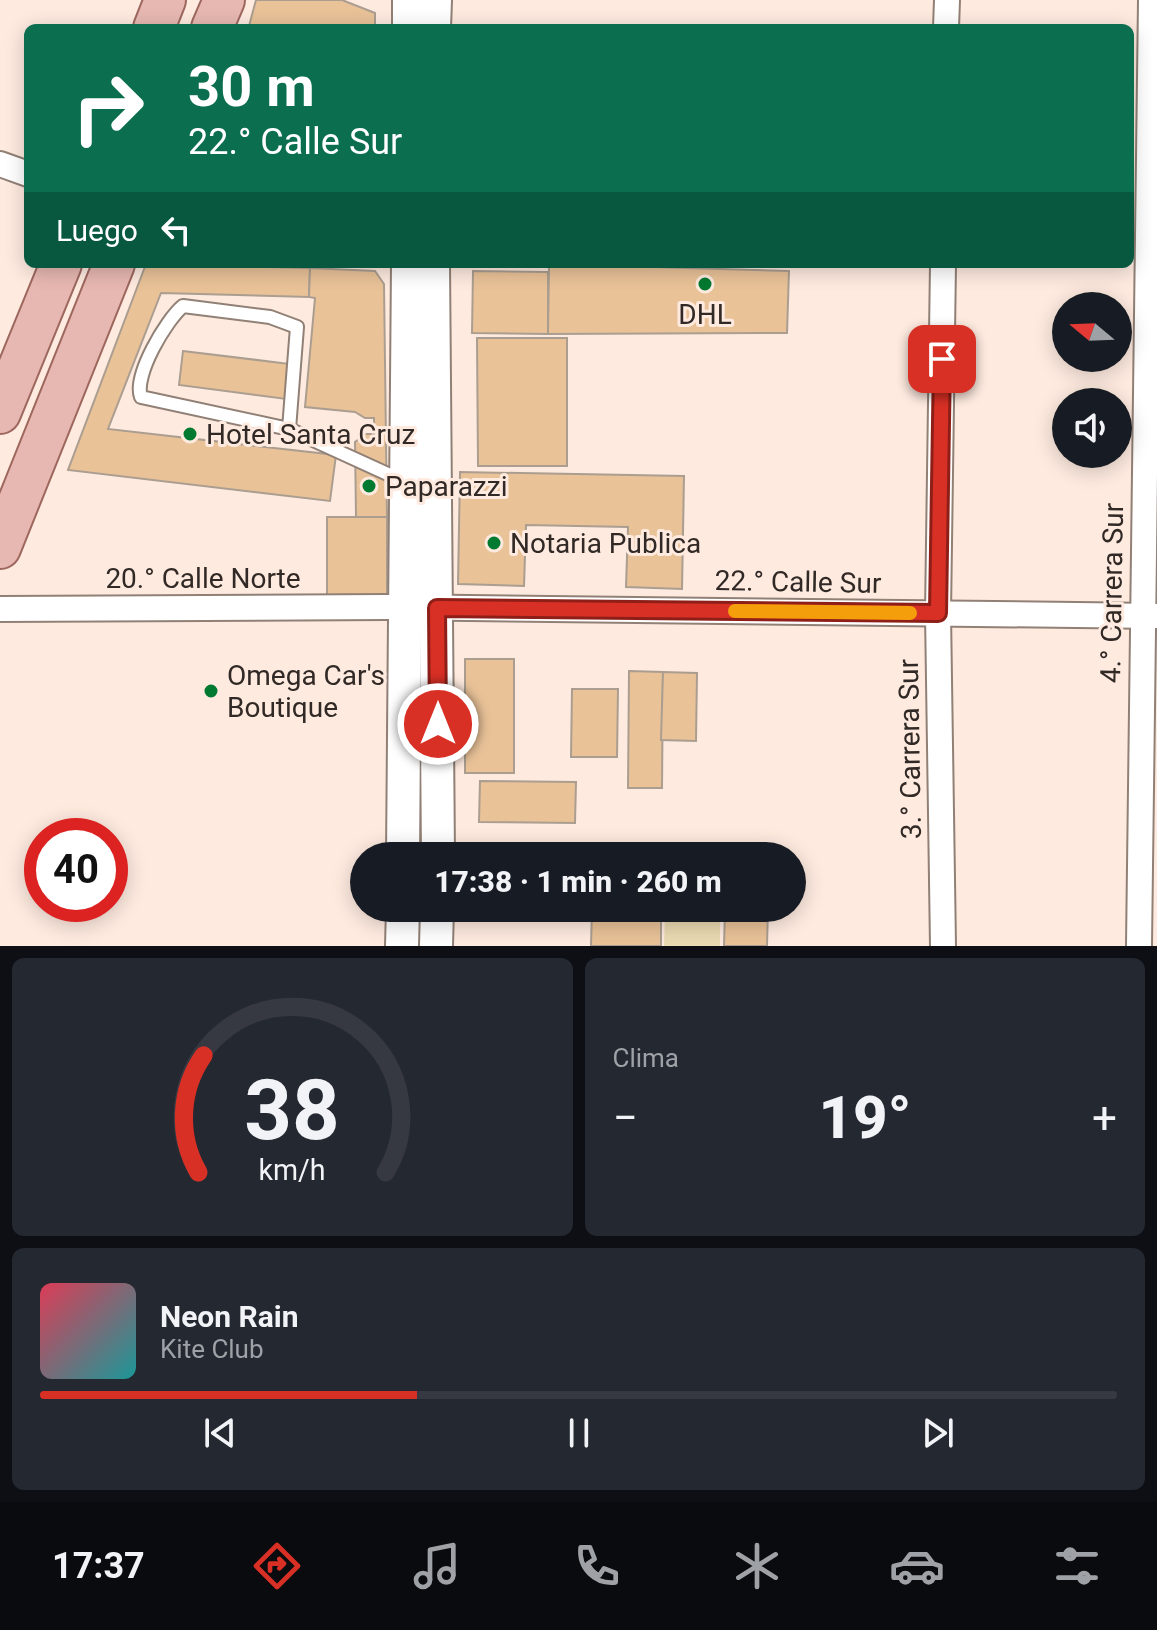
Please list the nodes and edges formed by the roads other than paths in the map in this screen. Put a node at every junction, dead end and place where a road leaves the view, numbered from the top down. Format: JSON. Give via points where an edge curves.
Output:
{"nodes":[{"id":1,"x":165,"y":0,"type":"edge"},
{"id":2,"x":947,"y":0,"type":"edge"},
{"id":3,"x":1151,"y":0,"type":"edge"},
{"id":4,"x":156,"y":24,"type":"edge"},
{"id":5,"x":946,"y":24,"type":"edge"},
{"id":6,"x":0,"y":164,"type":"edge"},
{"id":7,"x":24,"y":173,"type":"edge"},
{"id":8,"x":1144,"y":232,"type":"edge"},
{"id":9,"x":59,"y":268,"type":"edge"},
{"id":10,"x":112,"y":268,"type":"edge"},
{"id":11,"x":408,"y":268,"type":"edge"},
{"id":12,"x":433,"y":268,"type":"edge"},
{"id":13,"x":943,"y":268,"type":"edge"},
{"id":14,"x":0,"y":413,"type":"edge"},
{"id":15,"x":289,"y":429,"type":"junction"},
{"id":16,"x":408,"y":483,"type":"junction"},
{"id":17,"x":0,"y":548,"type":"edge"},
{"id":18,"x":422,"y":608,"type":"junction"},
{"id":19,"x":0,"y":609,"type":"edge"},
{"id":20,"x":938,"y":613,"type":"junction"},
{"id":21,"x":1149,"y":616,"type":"edge"},
{"id":22,"x":404,"y":842,"type":"edge"},
{"id":23,"x":437,"y":842,"type":"edge"},
{"id":24,"x":403,"y":922,"type":"edge"},
{"id":25,"x":437,"y":922,"type":"edge"},
{"id":26,"x":402,"y":946,"type":"edge"},
{"id":27,"x":436,"y":946,"type":"edge"},
{"id":28,"x":943,"y":946,"type":"edge"},
{"id":29,"x":1139,"y":946,"type":"edge"}],
"edges":[{"from":1,"to":4,"type":"main road"},
{"from":2,"to":5,"type":"street"},
{"from":3,"to":8,"type":"street","name":"4.° Carrera Sur"},
{"from":6,"to":7,"type":"street"},
{"from":8,"to":21,"type":"street","name":"4.° Carrera Sur"},
{"from":9,"to":14,"type":"main road"},
{"from":10,"to":17,"type":"main road"},
{"from":11,"to":16,"type":"street"},
{"from":12,"to":18,"type":"street"},
{"from":13,"to":20,"type":"street","name":"3.° Carrera Sur"},
{"from":15,"to":15,"type":"lane","via":[[297,327],[270,317],[183,306],[169,317],[139,381],[141,397]]},
{"from":15,"to":16,"type":"lane"},
{"from":16,"to":18,"type":"street"},
{"from":18,"to":19,"type":"street","name":"20.° Calle Norte"},
{"from":18,"to":20,"type":"street","name":"22.° Calle Sur"},
{"from":18,"to":22,"type":"street"},
{"from":18,"to":23,"type":"street"},
{"from":20,"to":21,"type":"street","name":"22.° Calle Sur"},
{"from":20,"to":28,"type":"street","name":"3.° Carrera Sur"},
{"from":21,"to":29,"type":"street","name":"4.° Carrera Sur"},
{"from":24,"to":26,"type":"street"},
{"from":25,"to":27,"type":"street"}]}
